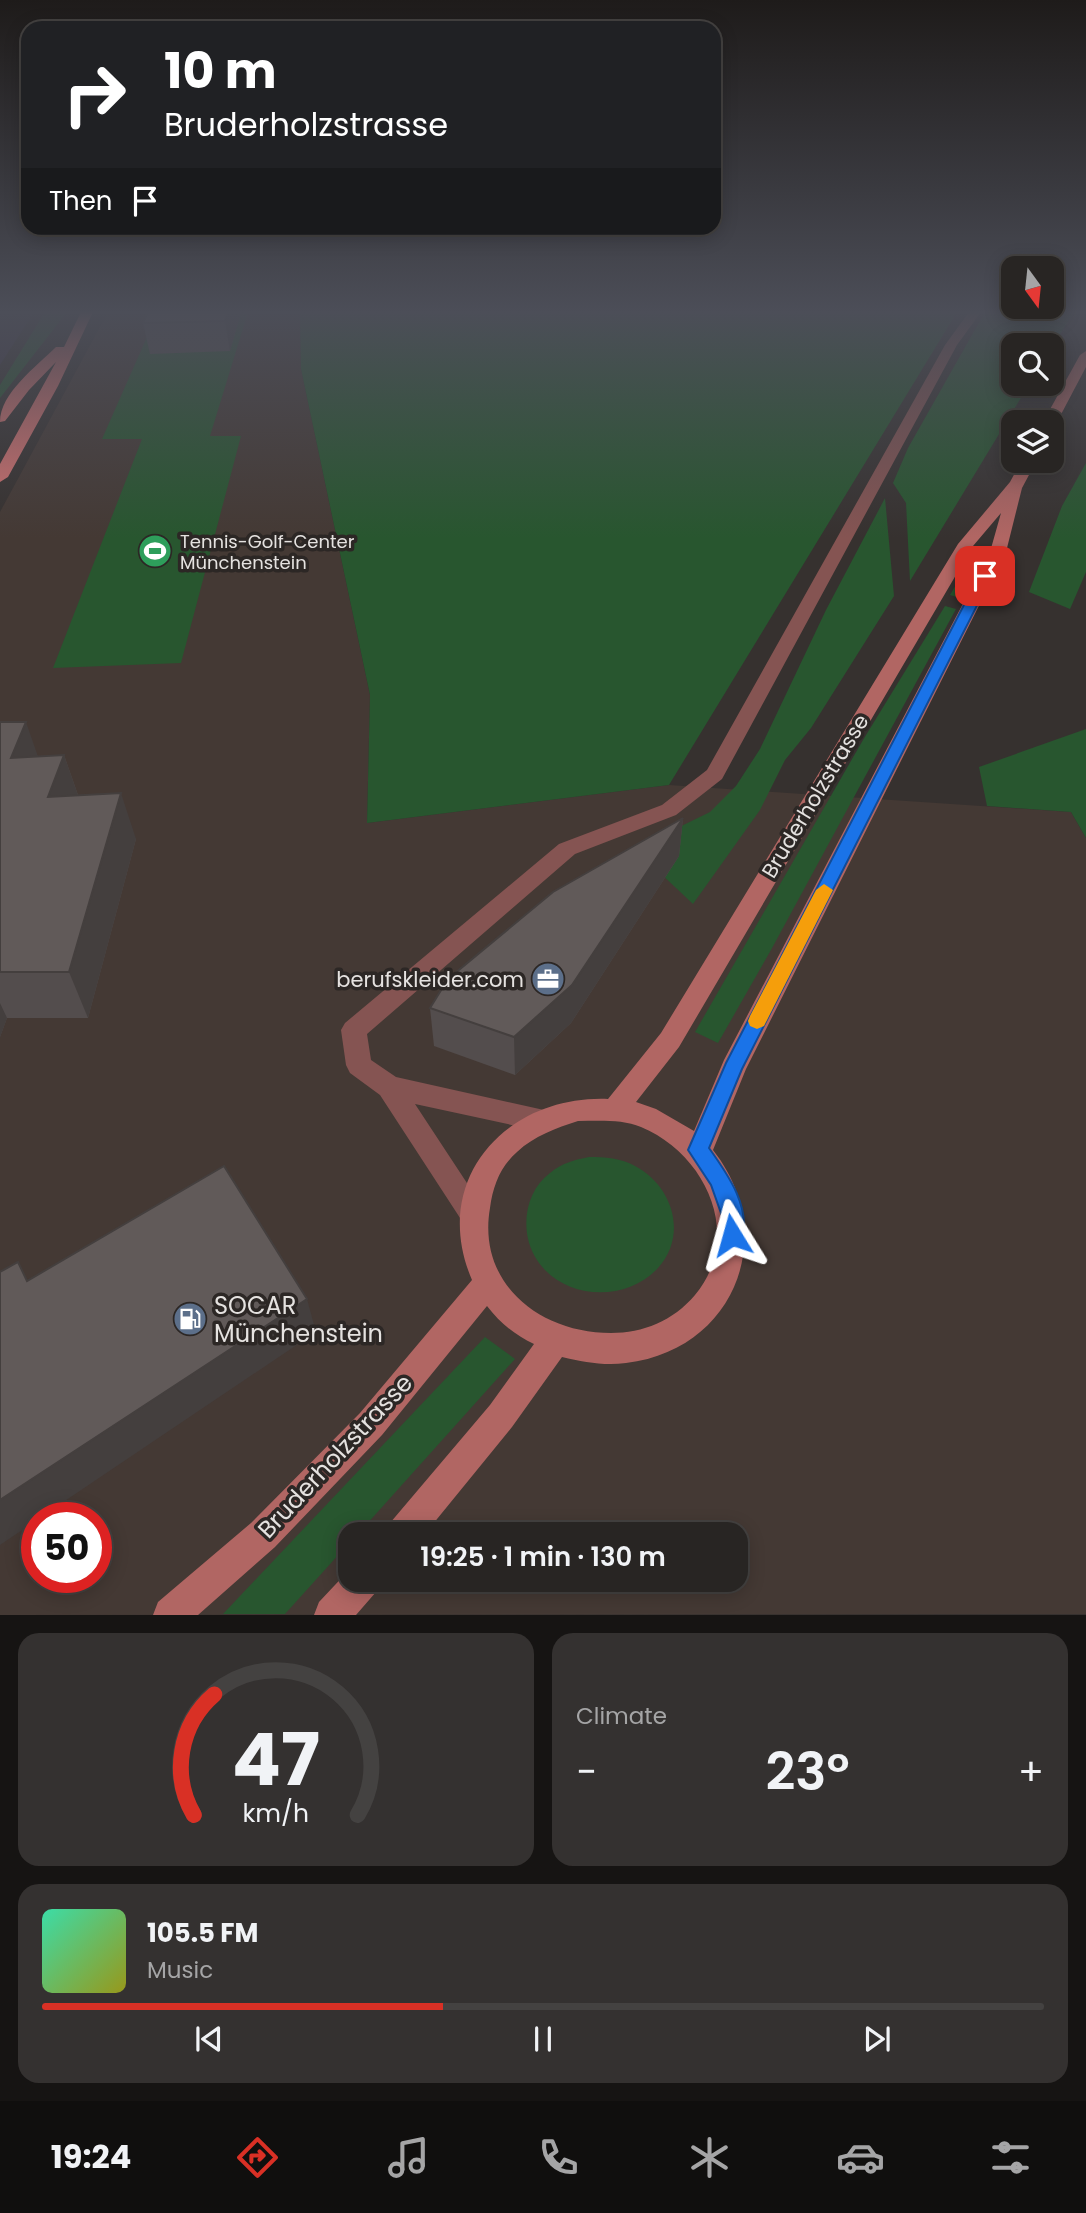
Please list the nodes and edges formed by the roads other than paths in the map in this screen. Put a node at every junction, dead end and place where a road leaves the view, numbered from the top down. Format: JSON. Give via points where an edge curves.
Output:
{"nodes":[{"id":1,"x":24,"y":387,"type":"edge"},
{"id":2,"x":50,"y":387,"type":"edge"},
{"id":3,"x":928,"y":387,"type":"edge"},
{"id":4,"x":1069,"y":387,"type":"edge"},
{"id":5,"x":1056,"y":410,"type":"edge"},
{"id":6,"x":0,"y":418,"type":"edge"},
{"id":7,"x":1023,"y":473,"type":"edge"},
{"id":8,"x":0,"y":477,"type":"edge"},
{"id":9,"x":1017,"y":484,"type":"junction"},
{"id":10,"x":389,"y":1087,"type":"junction"},
{"id":11,"x":615,"y":1110,"type":"junction"},
{"id":12,"x":544,"y":1119,"type":"junction"},
{"id":13,"x":699,"y":1150,"type":"junction"},
{"id":14,"x":472,"y":1212,"type":"junction"},
{"id":15,"x":487,"y":1284,"type":"junction"},
{"id":16,"x":555,"y":1341,"type":"junction"},
{"id":17,"x":413,"y":1522,"type":"edge"},
{"id":18,"x":353,"y":1592,"type":"edge"},
{"id":19,"x":171,"y":1615,"type":"edge"},
{"id":20,"x":332,"y":1615,"type":"edge"}],
"edges":[{"from":1,"to":6,"type":"main road"},
{"from":2,"to":8,"type":"main road"},
{"from":3,"to":10,"type":"street","via":[[715,774],[669,810],[567,849],[354,1030],[359,1065]]},
{"from":4,"to":5,"type":"main road"},
{"from":7,"to":9,"type":"main road","name":"Bruderholzstrasse"},
{"from":9,"to":11,"type":"main road","name":"Bruderholzstrasse","via":[[966,544],[670,1040]]},
{"from":9,"to":13,"type":"main road","name":"Bruderholzstrasse","via":[[998,552],[733,1068]]},
{"from":10,"to":12,"type":"street"},
{"from":10,"to":14,"type":"street"},
{"from":11,"to":12,"type":"main road","via":[[578,1110]]},
{"from":11,"to":13,"type":"main road","via":[[646,1116]]},
{"from":12,"to":14,"type":"main road","via":[[509,1141],[484,1173]]},
{"from":13,"to":16,"type":"main road","via":[[720,1180],[733,1216],[732,1254],[719,1290],[690,1323],[649,1345],[602,1351]]},
{"from":14,"to":15,"type":"main road","via":[[474,1248]]},
{"from":15,"to":16,"type":"main road","via":[[515,1318]]},
{"from":15,"to":19,"type":"main road","name":"Bruderholzstrasse","via":[[371,1424],[262,1535]]},
{"from":16,"to":17,"type":"main road","via":[[501,1416]]},
{"from":18,"to":20,"type":"main road"}]}
